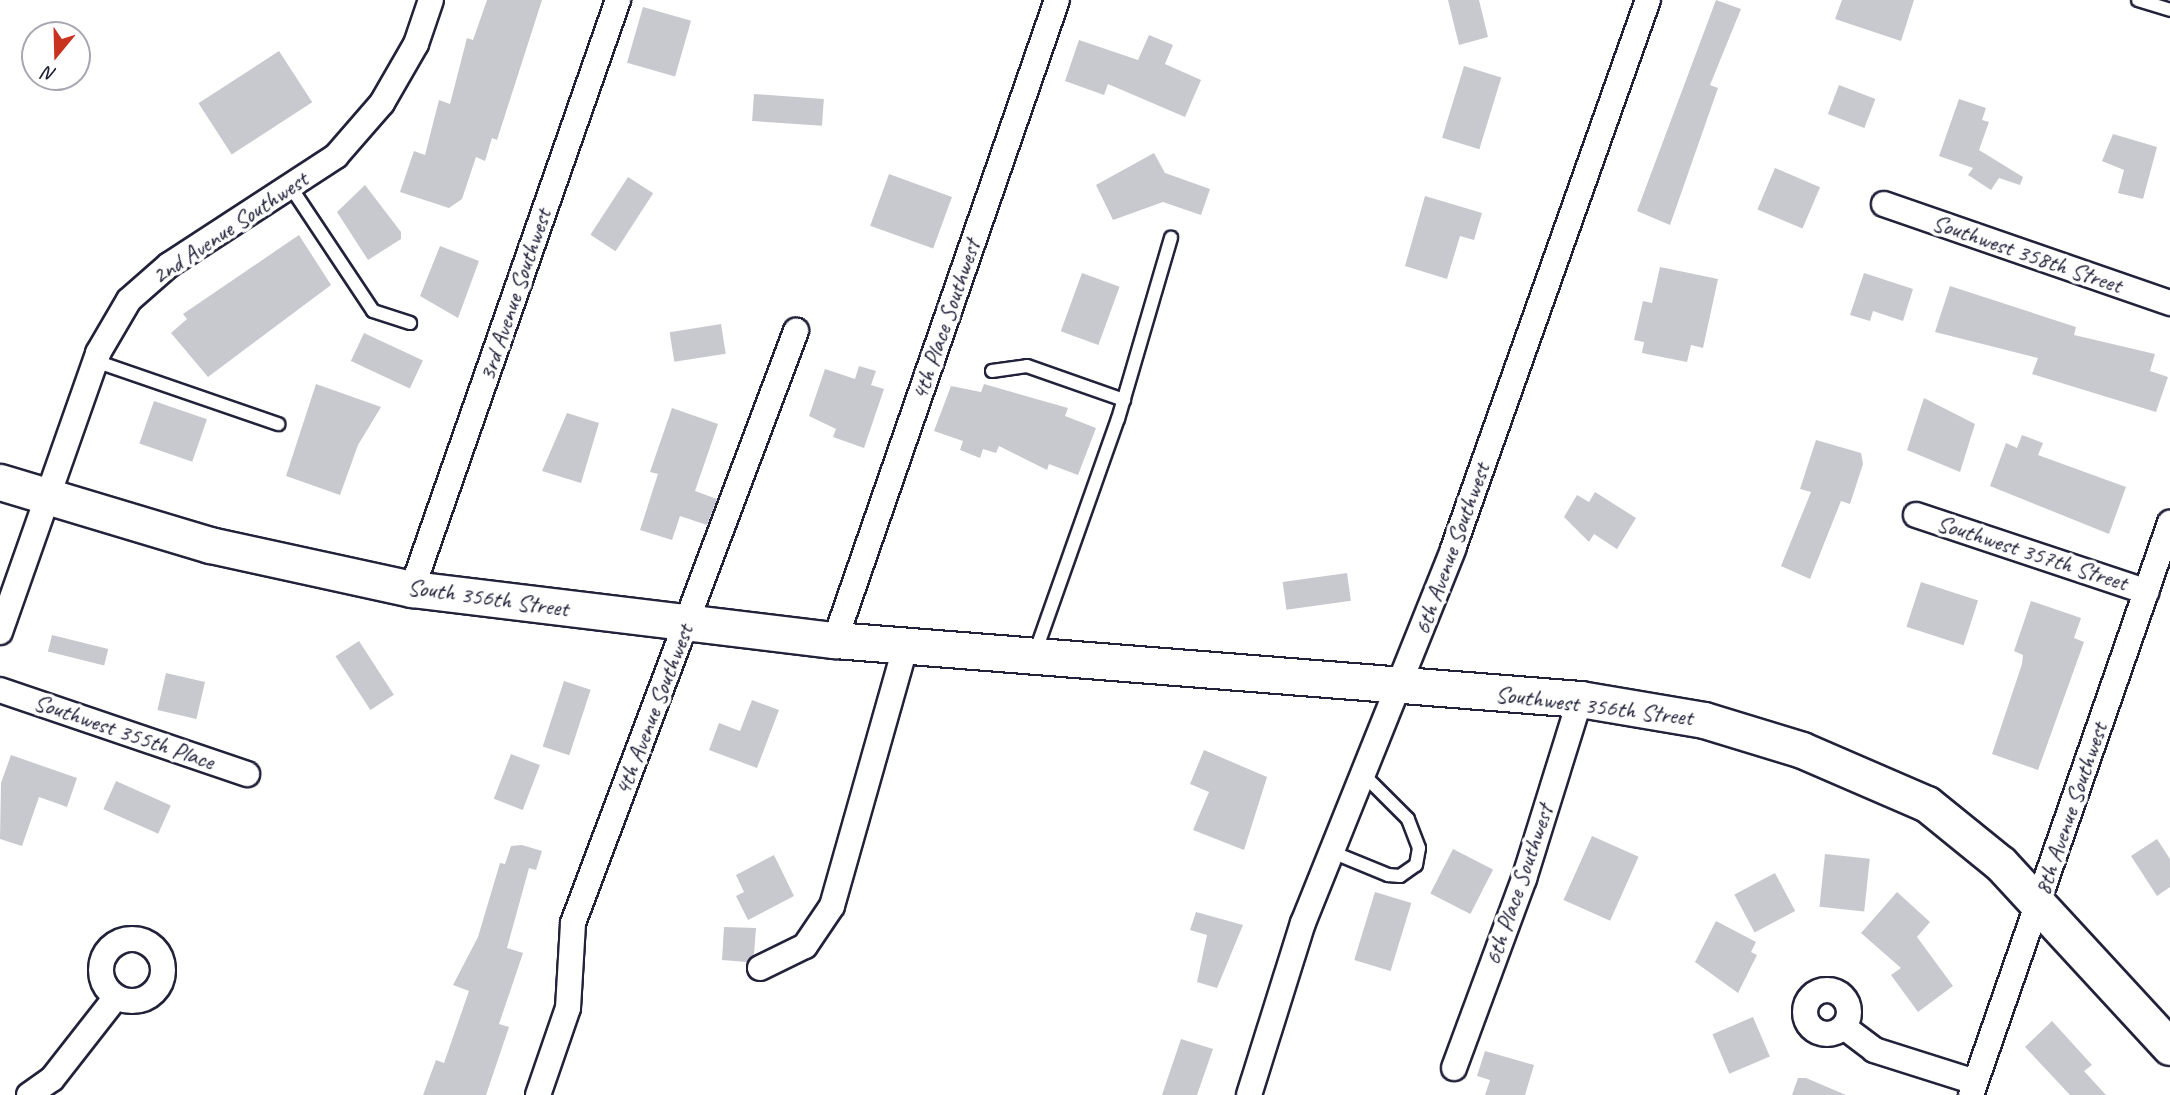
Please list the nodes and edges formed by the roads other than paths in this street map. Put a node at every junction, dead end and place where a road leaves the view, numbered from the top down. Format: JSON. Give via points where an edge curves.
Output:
{"nodes":[{"id":1,"x":431,"y":0,"type":"edge"},
{"id":2,"x":618,"y":0,"type":"edge"},
{"id":3,"x":1057,"y":0,"type":"edge"},
{"id":4,"x":1648,"y":0,"type":"edge"},
{"id":5,"x":2138,"y":0,"type":"edge"},
{"id":6,"x":2170,"y":10,"type":"edge"},
{"id":7,"x":290,"y":186,"type":"junction"},
{"id":8,"x":1884,"y":204,"type":"dead end"},
{"id":9,"x":1171,"y":238,"type":"dead end"},
{"id":10,"x":2170,"y":303,"type":"edge"},
{"id":11,"x":410,"y":323,"type":"dead end"},
{"id":12,"x":796,"y":331,"type":"dead end"},
{"id":13,"x":95,"y":361,"type":"junction"},
{"id":14,"x":992,"y":371,"type":"dead end"},
{"id":15,"x":1124,"y":400,"type":"junction"},
{"id":16,"x":278,"y":424,"type":"dead end"},
{"id":17,"x":0,"y":482,"type":"edge"},
{"id":18,"x":45,"y":498,"type":"junction"},
{"id":19,"x":1916,"y":515,"type":"dead end"},
{"id":20,"x":2170,"y":523,"type":"edge"},
{"id":21,"x":412,"y":589,"type":"junction"},
{"id":22,"x":2147,"y":592,"type":"junction"},
{"id":23,"x":687,"y":624,"type":"junction"},
{"id":24,"x":0,"y":632,"type":"edge"},
{"id":25,"x":835,"y":640,"type":"junction"},
{"id":26,"x":906,"y":645,"type":"junction"},
{"id":27,"x":987,"y":652,"type":"joint"},
{"id":28,"x":1034,"y":655,"type":"junction"},
{"id":29,"x":1401,"y":686,"type":"junction"},
{"id":30,"x":0,"y":690,"type":"edge"},
{"id":31,"x":1580,"y":699,"type":"junction"},
{"id":32,"x":247,"y":774,"type":"dead end"},
{"id":33,"x":1364,"y":775,"type":"junction"},
{"id":34,"x":1332,"y":852,"type":"junction"},
{"id":35,"x":2038,"y":903,"type":"junction"},
{"id":36,"x":760,"y":968,"type":"dead end"},
{"id":37,"x":116,"y":997,"type":"dead end"},
{"id":38,"x":1844,"y":1027,"type":"dead end"},
{"id":39,"x":2170,"y":1047,"type":"edge"},
{"id":40,"x":1454,"y":1069,"type":"dead end"},
{"id":41,"x":1973,"y":1089,"type":"edge"},
{"id":42,"x":29,"y":1095,"type":"edge"},
{"id":43,"x":538,"y":1095,"type":"edge"},
{"id":44,"x":1250,"y":1095,"type":"edge"}],
"edges":[{"from":1,"to":7,"type":"street","name":"2nd Avenue Southwest","via":[[416,44],[382,103],[336,156]]},
{"from":2,"to":21,"type":"street","name":"3rd Avenue Southwest"},
{"from":3,"to":25,"type":"street","name":"4th Place Southwest"},
{"from":4,"to":29,"type":"street","name":"6th Avenue Southwest"},
{"from":5,"to":6,"type":"lane"},
{"from":7,"to":11,"type":"lane","via":[[373,311]]},
{"from":7,"to":13,"type":"street","name":"2nd Avenue Southwest","via":[[169,265],[129,300]]},
{"from":8,"to":10,"type":"street","name":"Southwest 358th Street"},
{"from":9,"to":15,"type":"lane"},
{"from":12,"to":23,"type":"street","name":"4th Avenue Southwest"},
{"from":13,"to":16,"type":"lane"},
{"from":13,"to":18,"type":"street","name":"2nd Avenue Southwest"},
{"from":14,"to":15,"type":"lane","via":[[1027,366]]},
{"from":15,"to":28,"type":"lane"},
{"from":17,"to":18,"type":"main road","name":"South 356th Street"},
{"from":18,"to":21,"type":"main road","name":"South 356th Street","via":[[210,545]]},
{"from":18,"to":24,"type":"street","name":"2nd Avenue Southwest"},
{"from":19,"to":22,"type":"street","name":"Southwest 357th Street"},
{"from":20,"to":22,"type":"street","name":"8th Avenue Southwest"},
{"from":21,"to":23,"type":"main road","name":"South 356th Street"},
{"from":22,"to":35,"type":"street","name":"8th Avenue Southwest"},
{"from":23,"to":25,"type":"main road","name":"South 356th Street"},
{"from":23,"to":43,"type":"street","name":"4th Avenue Southwest","via":[[573,923],[568,1008]]},
{"from":25,"to":26,"type":"main road","name":"South 356th Street"},
{"from":26,"to":27,"type":"main road","name":"South 356th Street"},
{"from":26,"to":36,"type":"street","via":[[832,906],[805,946]]},
{"from":27,"to":28,"type":"main road","name":"Southwest 356th Street"},
{"from":28,"to":29,"type":"main road","name":"Southwest 356th Street"},
{"from":29,"to":31,"type":"main road","name":"Southwest 356th Street"},
{"from":29,"to":33,"type":"street","name":"6th Avenue Southwest"},
{"from":30,"to":32,"type":"street","name":"Southwest 355th Place"},
{"from":31,"to":35,"type":"main road","name":"Southwest 356th Street","via":[[1704,720],[1889,784],[1965,834]]},
{"from":31,"to":40,"type":"street","name":"6th Place Southwest","via":[[1524,879]]},
{"from":33,"to":34,"type":"street","name":"6th Avenue Southwest"},
{"from":33,"to":34,"type":"lane","via":[[1408,819],[1419,848],[1416,865],[1400,876],[1388,876]]},
{"from":34,"to":44,"type":"street","name":"6th Avenue Southwest"},
{"from":35,"to":39,"type":"main road","name":"Southwest 356th Street"},
{"from":35,"to":41,"type":"street","name":"8th Avenue Southwest"},
{"from":37,"to":42,"type":"street","via":[[52,1079]]},
{"from":38,"to":41,"type":"street","via":[[1874,1050]]}]}
